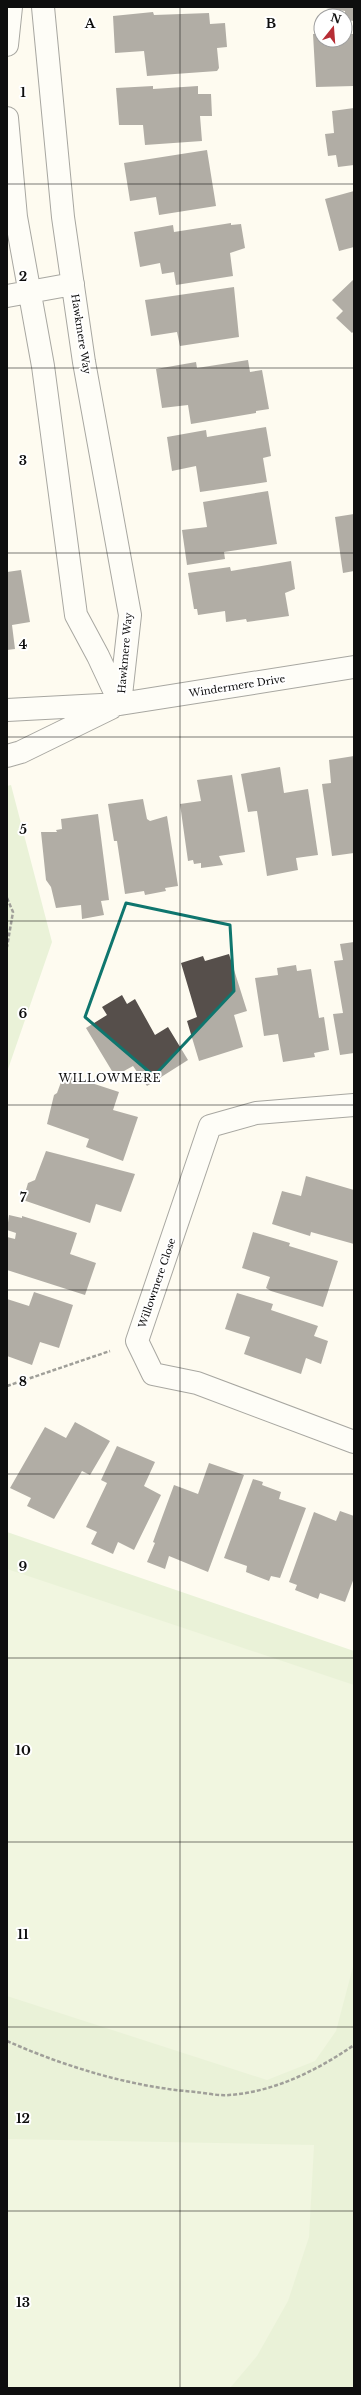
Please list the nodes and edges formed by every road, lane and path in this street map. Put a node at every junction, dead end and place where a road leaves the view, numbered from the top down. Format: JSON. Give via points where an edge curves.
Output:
{"nodes":[{"id":1,"x":11,"y":7,"type":"edge"},
{"id":2,"x":43,"y":7,"type":"edge"},
{"id":3,"x":7,"y":45,"type":"edge"},
{"id":4,"x":7,"y":118,"type":"edge"},
{"id":5,"x":73,"y":284,"type":"junction"},
{"id":6,"x":29,"y":292,"type":"junction"},
{"id":7,"x":7,"y":296,"type":"edge"},
{"id":8,"x":354,"y":667,"type":"edge"},
{"id":9,"x":120,"y":704,"type":"junction"},
{"id":10,"x":7,"y":710,"type":"edge"},
{"id":11,"x":7,"y":756,"type":"edge"},
{"id":12,"x":7,"y":898,"type":"edge"},
{"id":13,"x":7,"y":947,"type":"edge"},
{"id":14,"x":354,"y":1104,"type":"edge"},
{"id":15,"x":137,"y":1342,"type":"junction"},
{"id":16,"x":7,"y":1386,"type":"edge"},
{"id":17,"x":354,"y":1442,"type":"edge"},
{"id":18,"x":7,"y":2041,"type":"edge"},
{"id":19,"x":354,"y":2045,"type":"edge"}],
"edges":[{"from":1,"to":3,"type":"street"},
{"from":2,"to":5,"type":"street","name":"Hawkmere Way","via":[[63,216]]},
{"from":4,"to":6,"type":"street","name":"Hawkmere Way","via":[[16,217]]},
{"from":5,"to":6,"type":"street"},
{"from":5,"to":9,"type":"street","name":"Hawkmere Way","via":[[84,362],[130,615]]},
{"from":6,"to":7,"type":"street"},
{"from":6,"to":9,"type":"street","name":"Hawkmere Way","via":[[43,366],[76,615]]},
{"from":8,"to":9,"type":"street","name":"Windermere Drive"},
{"from":9,"to":10,"type":"street","name":"Windermere Drive"},
{"from":9,"to":11,"type":"street","name":"Windermere Drive","via":[[21,752]]},
{"from":12,"to":13,"type":"path","via":[[13,912]]},
{"from":14,"to":15,"type":"street","name":"Willowmere Close","via":[[256,1112],[210,1126]]},
{"from":15,"to":16,"type":"path"},
{"from":15,"to":17,"type":"street","name":"Willowmere Close","via":[[153,1374],[197,1383]]},
{"from":18,"to":19,"type":"path","via":[[83,2070],[160,2089],[228,2095],[271,2087],[326,2064]]}]}
